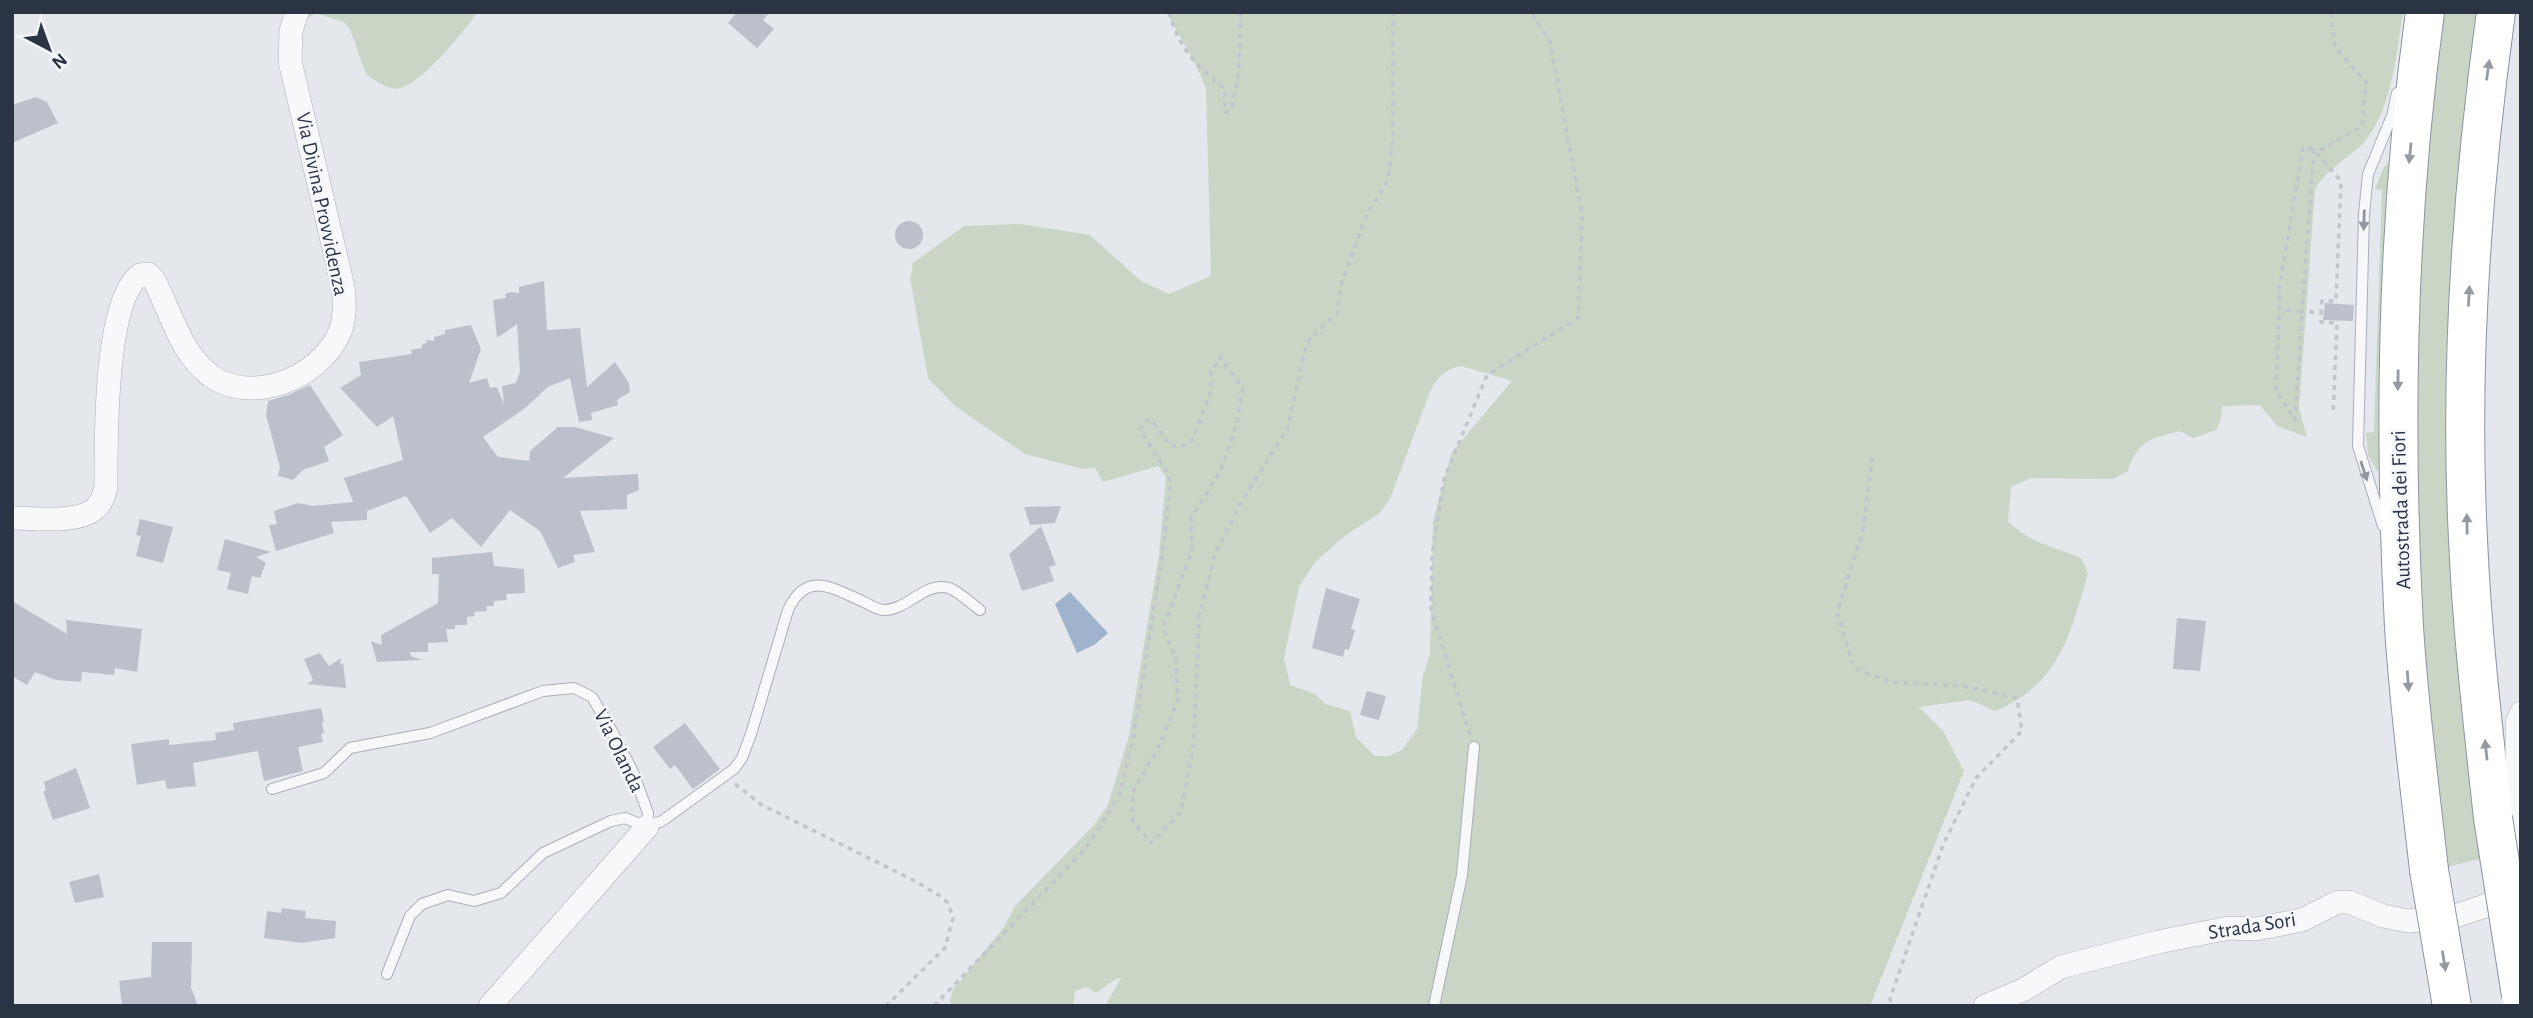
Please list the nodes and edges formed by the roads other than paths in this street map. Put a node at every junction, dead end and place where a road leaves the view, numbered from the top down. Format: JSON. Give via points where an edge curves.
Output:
{"nodes":[{"id":1,"x":297,"y":12,"type":"edge"},
{"id":2,"x":2416,"y":12,"type":"edge"},
{"id":3,"x":2496,"y":12,"type":"edge"},
{"id":4,"x":2417,"y":25,"type":"edge"},
{"id":5,"x":2400,"y":79,"type":"dead end"},
{"id":6,"x":12,"y":518,"type":"edge"},
{"id":7,"x":2383,"y":533,"type":"dead end"},
{"id":8,"x":980,"y":610,"type":"dead end"},
{"id":9,"x":2521,"y":713,"type":"edge"},
{"id":10,"x":1474,"y":747,"type":"road end"},
{"id":11,"x":2519,"y":765,"type":"edge"},
{"id":12,"x":272,"y":789,"type":"dead end"},
{"id":13,"x":647,"y":827,"type":"junction"},
{"id":14,"x":387,"y":974,"type":"dead end"},
{"id":15,"x":2521,"y":995,"type":"edge"},
{"id":16,"x":490,"y":1006,"type":"edge"},
{"id":17,"x":1434,"y":1006,"type":"edge"},
{"id":18,"x":1985,"y":1006,"type":"edge"},
{"id":19,"x":2452,"y":1006,"type":"edge"}],
"edges":[{"from":1,"to":6,"type":"street","name":"Via Divina Provvidenza","via":[[290,61],[343,286],[341,332],[327,351],[298,375],[259,388],[237,387],[218,380],[196,362],[154,280],[148,274],[140,275],[128,290],[118,321],[106,406],[106,488],[102,499],[85,515]]},
{"from":2,"to":4,"type":"lane"},
{"from":15,"to":3,"type":"highway","one_way":true,"bridge":true,"via":[[2478,684],[2465,430],[2472,230]]},
{"from":4,"to":19,"type":"highway","name":"Autostrada dei Fiori","one_way":true,"bridge":true,"via":[[2399,312],[2398,611],[2429,870]]},
{"from":5,"to":7,"type":"lane","one_way":true,"via":[[2392,116],[2368,174],[2363,226],[2358,446],[2383,519]]},
{"from":8,"to":13,"type":"lane","via":[[946,587],[881,610],[812,584],[794,598],[788,610],[742,758],[725,776]]},
{"from":9,"to":11,"type":"street","name":"Strada Sori","via":[[2517,724]]},
{"from":10,"to":17,"type":"lane","via":[[1462,875]]},
{"from":11,"to":18,"type":"street","name":"Strada Sori","via":[[2509,833],[2514,869],[2507,890],[2488,905],[2449,919],[2408,921],[2338,902],[2302,920],[2256,929],[2230,928],[2061,967]]},
{"from":12,"to":13,"type":"lane","name":"Via Olanda","via":[[324,773],[350,748],[430,733],[543,691],[574,688],[592,697],[612,730],[648,813]]},
{"from":13,"to":14,"type":"lane","via":[[625,818],[611,821],[543,853],[501,893],[474,901],[447,895],[422,904],[410,916]]},
{"from":13,"to":16,"type":"street"}]}
